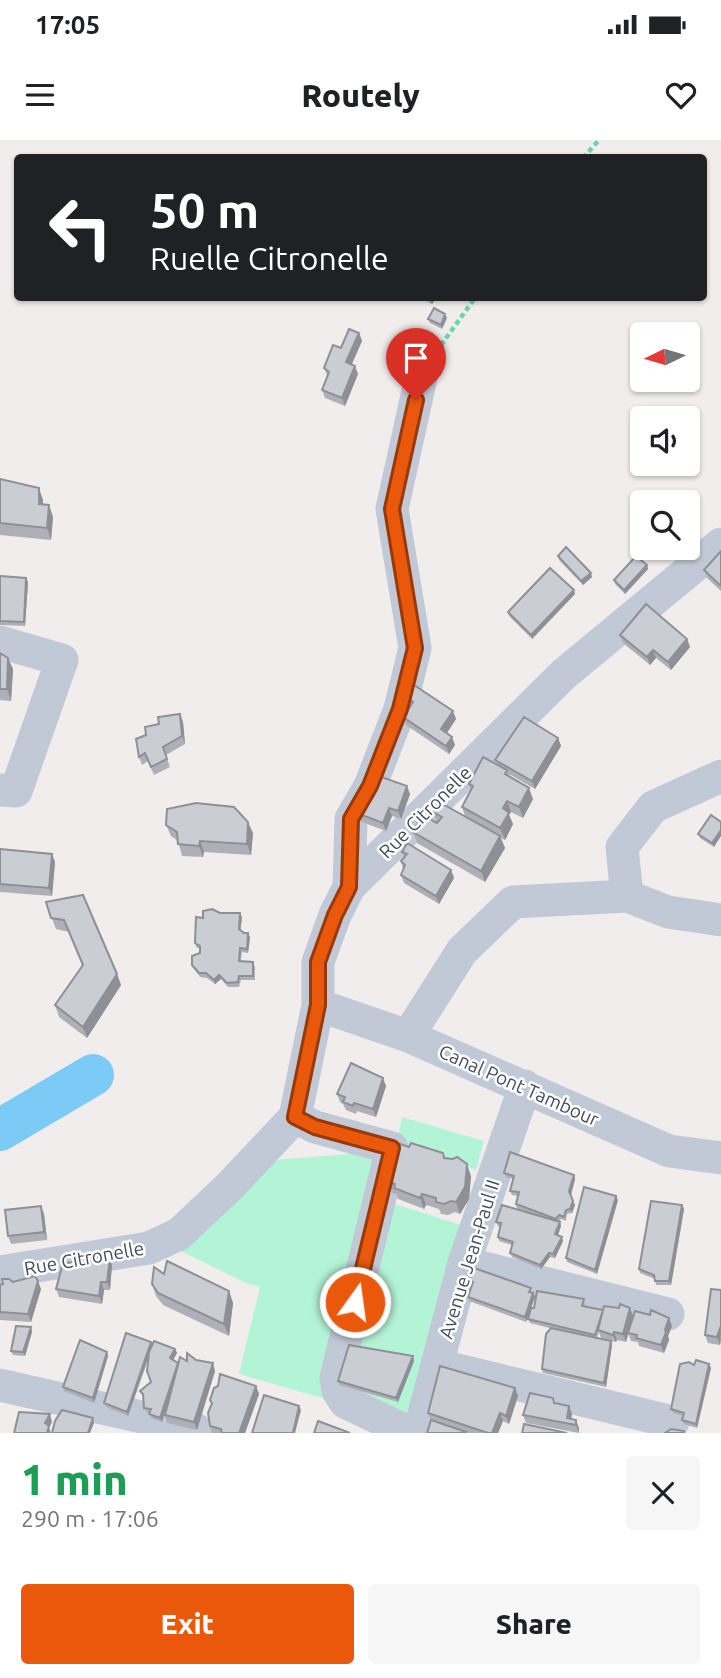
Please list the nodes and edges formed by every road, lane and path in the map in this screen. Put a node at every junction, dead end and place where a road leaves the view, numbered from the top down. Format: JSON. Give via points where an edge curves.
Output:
{"nodes":[{"id":1,"x":599,"y":140,"type":"edge"},
{"id":2,"x":587,"y":154,"type":"edge"},
{"id":3,"x":473,"y":301,"type":"edge"},
{"id":4,"x":422,"y":373,"type":"joint"},
{"id":5,"x":721,"y":544,"type":"edge"},
{"id":6,"x":0,"y":642,"type":"edge"},
{"id":7,"x":721,"y":776,"type":"edge"},
{"id":8,"x":0,"y":790,"type":"edge"},
{"id":9,"x":349,"y":887,"type":"junction"},
{"id":10,"x":626,"y":897,"type":"junction"},
{"id":11,"x":721,"y":920,"type":"edge"},
{"id":12,"x":318,"y":1005,"type":"junction"},
{"id":13,"x":408,"y":1036,"type":"junction"},
{"id":14,"x":525,"y":1086,"type":"junction"},
{"id":15,"x":295,"y":1117,"type":"junction"},
{"id":16,"x":721,"y":1158,"type":"edge"},
{"id":17,"x":464,"y":1264,"type":"junction"},
{"id":18,"x":0,"y":1272,"type":"edge"},
{"id":19,"x":668,"y":1314,"type":"edge"},
{"id":20,"x":437,"y":1365,"type":"junction"},
{"id":21,"x":0,"y":1385,"type":"edge"},
{"id":22,"x":673,"y":1422,"type":"dead end"},
{"id":23,"x":196,"y":1433,"type":"edge"},
{"id":24,"x":410,"y":1433,"type":"edge"},
{"id":25,"x":419,"y":1433,"type":"edge"}],
"edges":[{"from":1,"to":2,"type":"path"},
{"from":3,"to":4,"type":"path"},
{"from":4,"to":9,"type":"street","via":[[392,509],[415,648],[400,709],[370,786],[351,819]]},
{"from":5,"to":9,"type":"street","name":"Rue Citronelle","via":[[564,674]]},
{"from":6,"to":8,"type":"street","via":[[62,660],[16,791]]},
{"from":7,"to":10,"type":"street","via":[[653,807],[622,847]]},
{"from":9,"to":12,"type":"street","name":"Rue Citronelle","via":[[318,962]]},
{"from":10,"to":11,"type":"street","via":[[667,912]]},
{"from":10,"to":13,"type":"street","via":[[513,902],[462,951]]},
{"from":12,"to":13,"type":"street","name":"Canal Pont Tambour"},
{"from":12,"to":15,"type":"street","name":"Rue Citronelle"},
{"from":13,"to":14,"type":"street","name":"Canal Pont Tambour"},
{"from":14,"to":16,"type":"street","name":"Canal Pont Tambour","via":[[669,1151]]},
{"from":14,"to":17,"type":"street","name":"Avenue Jean-Paul II"},
{"from":15,"to":18,"type":"street","name":"Rue Citronelle","via":[[179,1234],[149,1248]]},
{"from":15,"to":24,"type":"street","via":[[392,1148],[336,1378],[345,1402]]},
{"from":17,"to":19,"type":"street"},
{"from":17,"to":20,"type":"street","name":"Avenue Jean-Paul II"},
{"from":20,"to":22,"type":"street"},
{"from":20,"to":25,"type":"street","name":"Avenue Jean-Paul II"},
{"from":21,"to":23,"type":"street","via":[[195,1429]]}]}
